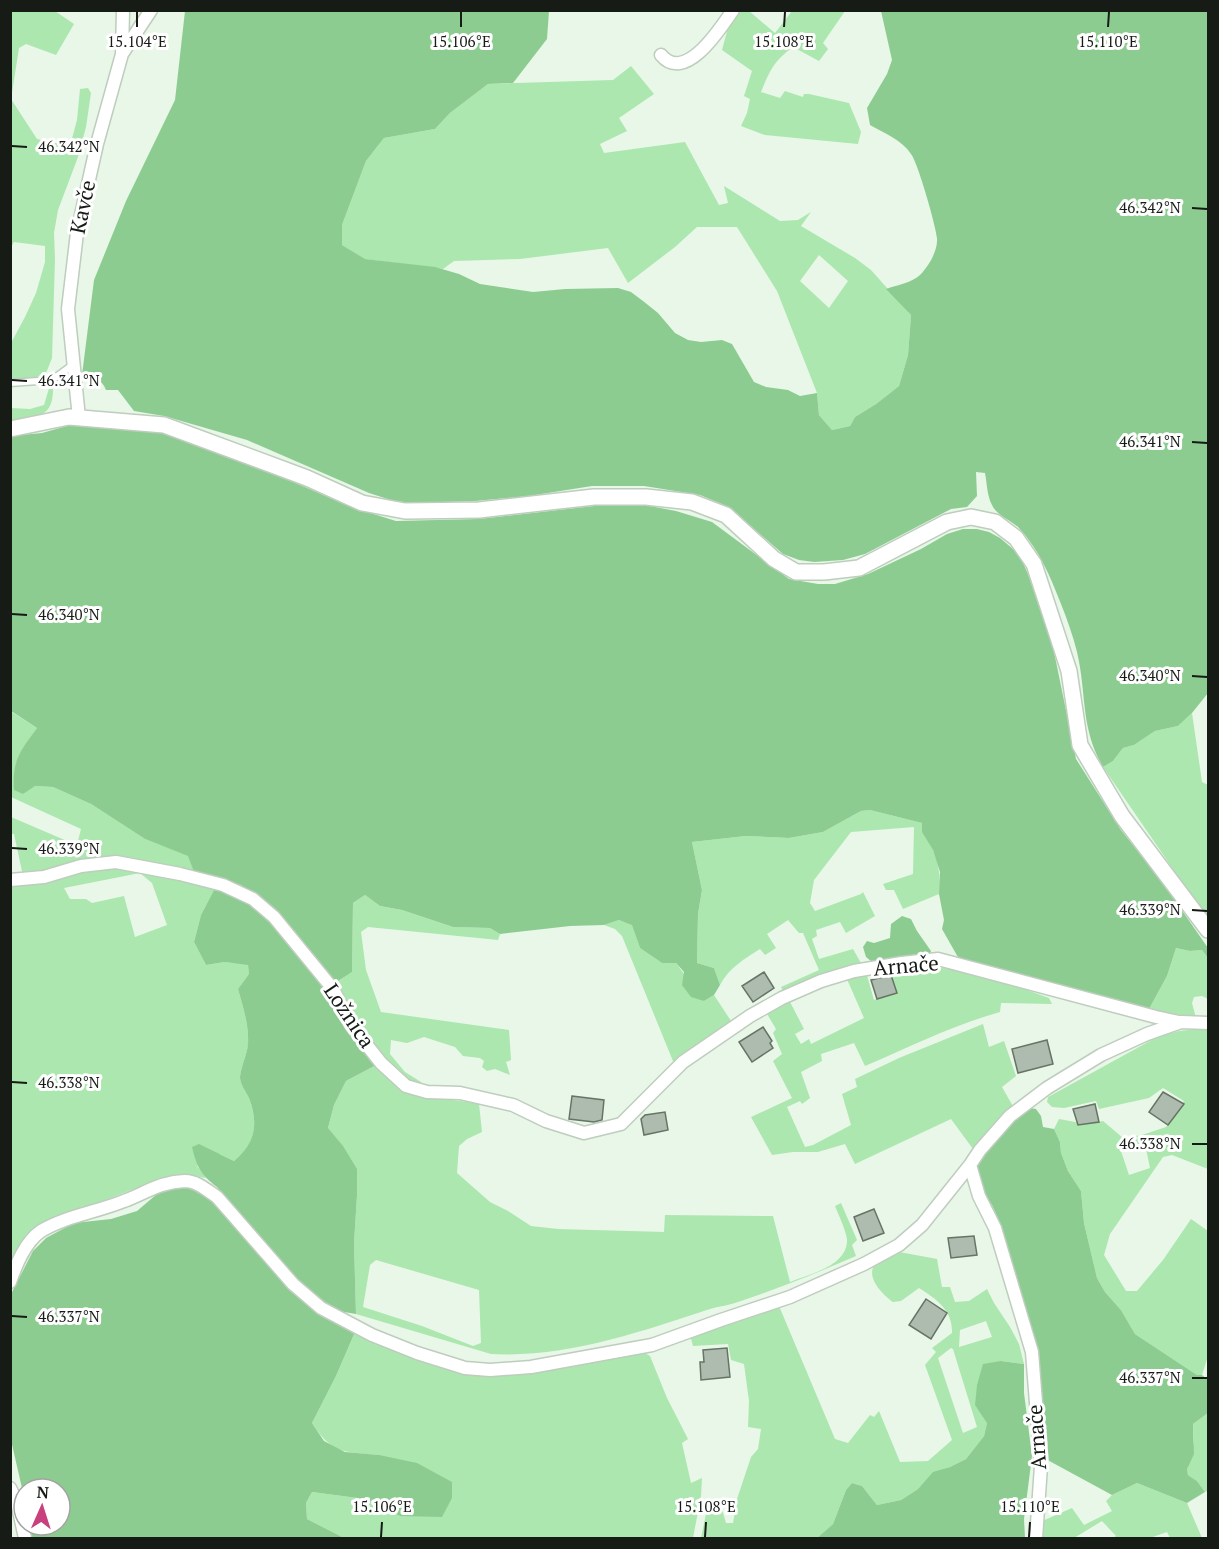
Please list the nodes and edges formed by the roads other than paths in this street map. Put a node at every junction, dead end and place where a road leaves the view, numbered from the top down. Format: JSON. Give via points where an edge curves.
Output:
{"nodes":[{"id":1,"x":123,"y":10,"type":"edge"},
{"id":2,"x":151,"y":10,"type":"edge"},
{"id":3,"x":733,"y":10,"type":"edge"},
{"id":4,"x":122,"y":54,"type":"junction"},
{"id":5,"x":661,"y":55,"type":"dead end"},
{"id":6,"x":74,"y":364,"type":"junction"},
{"id":7,"x":10,"y":383,"type":"edge"},
{"id":8,"x":79,"y":418,"type":"junction"},
{"id":9,"x":10,"y":429,"type":"edge"},
{"id":10,"x":10,"y":880,"type":"edge"},
{"id":11,"x":1209,"y":930,"type":"edge"},
{"id":12,"x":1181,"y":1022,"type":"junction"},
{"id":13,"x":1209,"y":1023,"type":"edge"},
{"id":14,"x":683,"y":1062,"type":"joint"},
{"id":15,"x":970,"y":1165,"type":"junction"},
{"id":16,"x":10,"y":1282,"type":"edge"},
{"id":17,"x":10,"y":1488,"type":"edge"},
{"id":18,"x":25,"y":1539,"type":"edge"},
{"id":19,"x":1036,"y":1539,"type":"edge"}],
"edges":[{"from":1,"to":4,"type":"street","name":"Kavče"},
{"from":2,"to":4,"type":"street","name":"Kavče"},
{"from":3,"to":5,"type":"street","via":[[687,62],[675,64]]},
{"from":4,"to":6,"type":"street","name":"Kavče","via":[[76,233],[68,309]]},
{"from":6,"to":7,"type":"lane","via":[[52,380]]},
{"from":6,"to":8,"type":"street","name":"Kavče"},
{"from":8,"to":9,"type":"street"},
{"from":8,"to":11,"type":"street","via":[[164,425],[308,478],[362,503],[405,512],[479,510],[594,497],[692,502],[726,515],[774,559],[796,572],[860,568],[947,522],[971,517],[995,522],[1016,538],[1034,564],[1069,671],[1080,745],[1122,816]]},
{"from":10,"to":14,"type":"street","name":"Ložnica","via":[[116,862],[212,882],[253,899],[274,917],[333,988],[351,1025],[381,1063],[406,1086],[427,1092],[460,1093],[513,1105],[584,1133],[621,1124]]},
{"from":12,"to":13,"type":"street","name":"Arnače"},
{"from":12,"to":14,"type":"street","name":"Arnače","via":[[938,959],[864,969],[821,981],[750,1016]]},
{"from":12,"to":15,"type":"street","name":"Arnače","via":[[1101,1055],[1047,1088],[1010,1116]]},
{"from":15,"to":16,"type":"street","name":"Arnače","via":[[922,1224],[899,1245],[790,1297],[652,1345],[531,1368],[465,1368],[372,1335],[321,1308],[293,1284],[217,1197],[187,1181],[153,1187],[40,1232],[29,1243]]},
{"from":15,"to":19,"type":"street","name":"Arnače","via":[[995,1228],[1032,1352],[1041,1466]]},
{"from":17,"to":18,"type":"street"}]}
